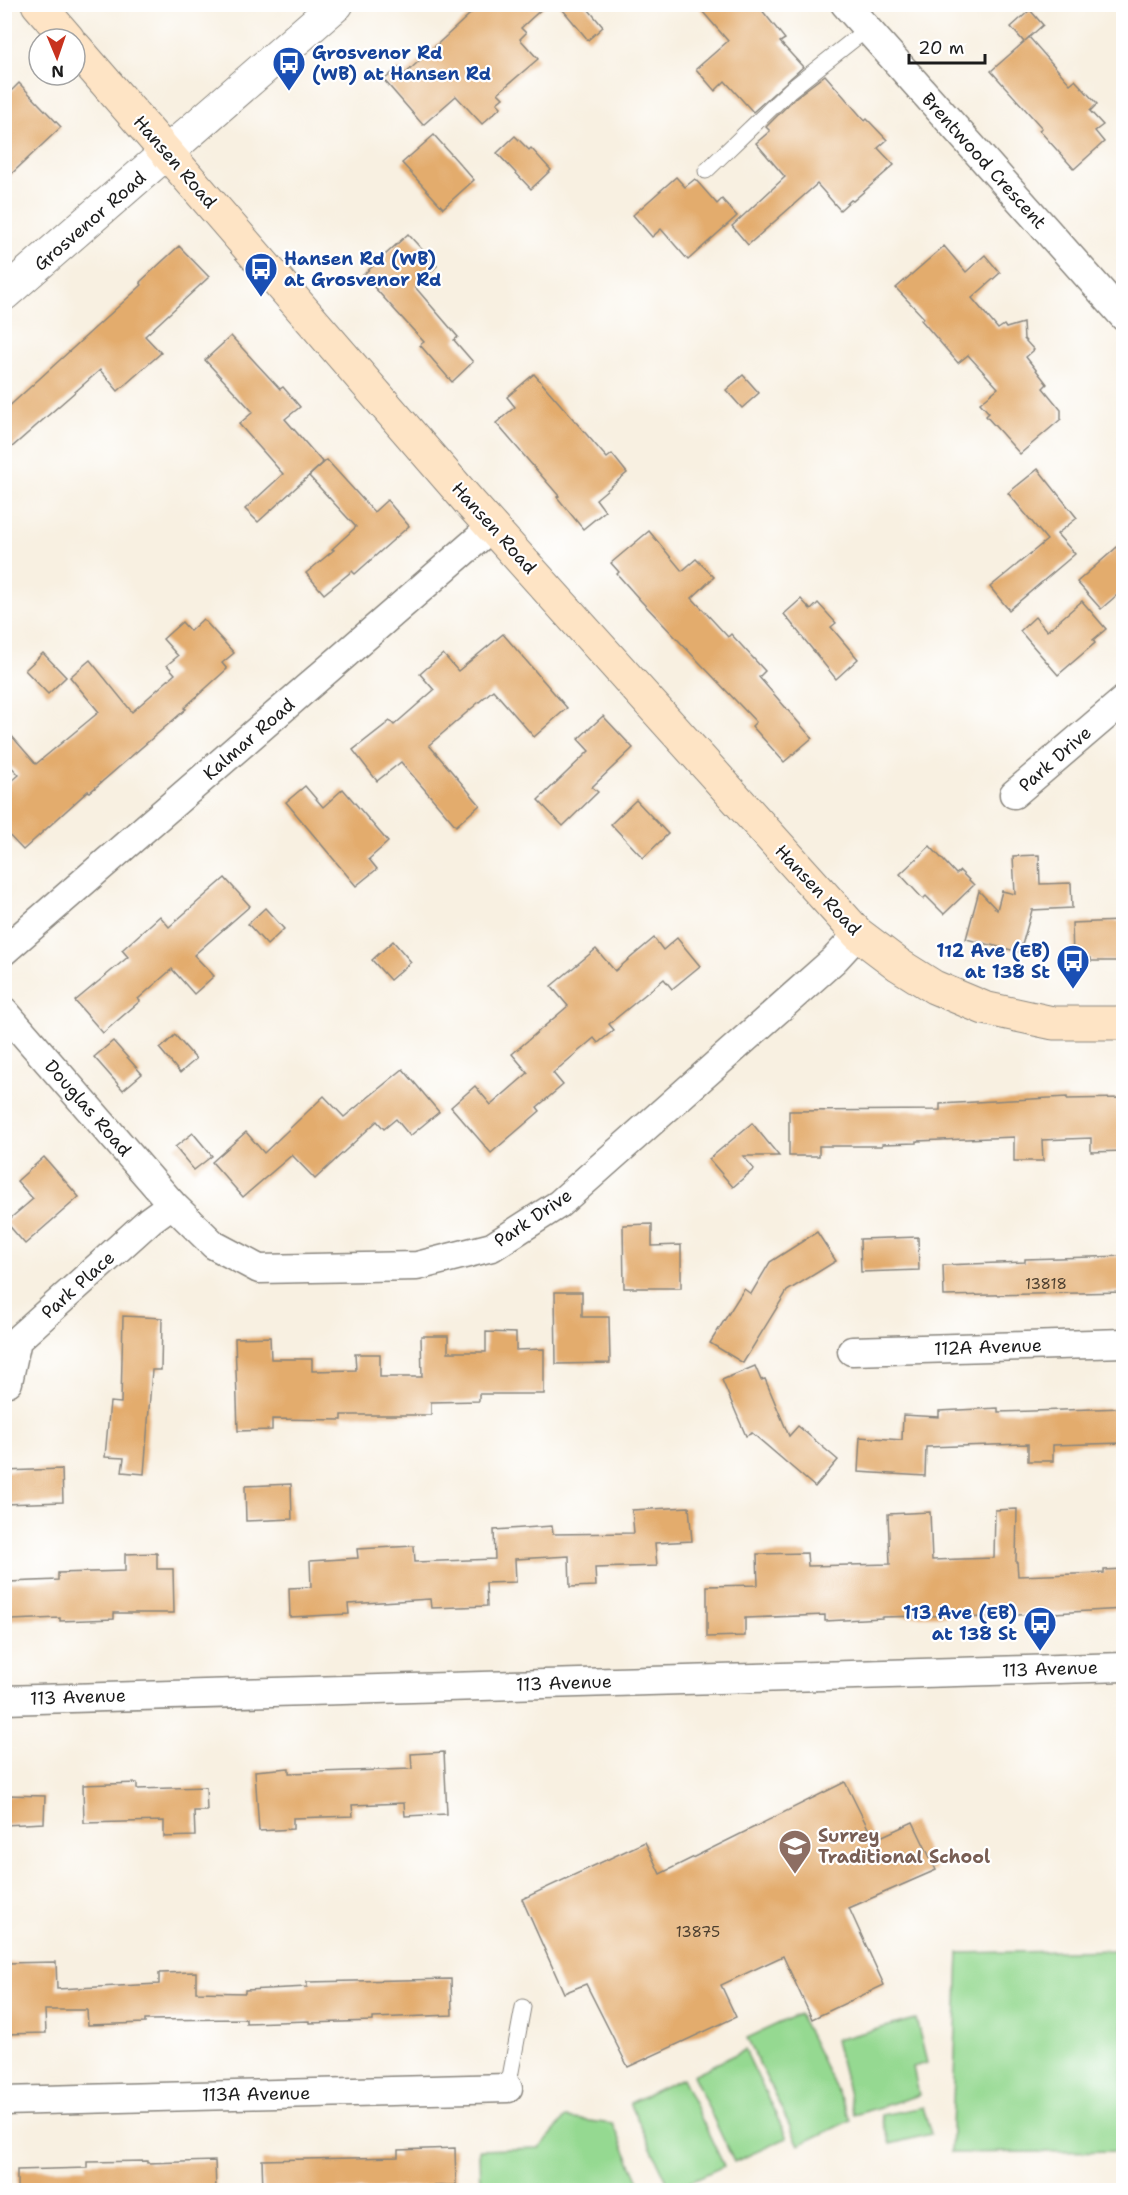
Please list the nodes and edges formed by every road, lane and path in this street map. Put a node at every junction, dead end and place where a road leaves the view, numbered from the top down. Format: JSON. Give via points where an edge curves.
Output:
{"nodes":[{"id":1,"x":38,"y":4,"type":"edge"},
{"id":2,"x":338,"y":4,"type":"edge"},
{"id":3,"x":845,"y":4,"type":"edge"},
{"id":4,"x":58,"y":27,"type":"edge"},
{"id":5,"x":867,"y":29,"type":"junction"},
{"id":6,"x":87,"y":61,"type":"edge"},
{"id":7,"x":167,"y":153,"type":"junction"},
{"id":8,"x":706,"y":171,"type":"dead end"},
{"id":9,"x":4,"y":294,"type":"edge"},
{"id":10,"x":1124,"y":317,"type":"edge"},
{"id":11,"x":493,"y":526,"type":"junction"},
{"id":12,"x":1124,"y":700,"type":"edge"},
{"id":13,"x":1014,"y":794,"type":"dead end"},
{"id":14,"x":858,"y":934,"type":"junction"},
{"id":15,"x":4,"y":951,"type":"edge"},
{"id":16,"x":4,"y":1011,"type":"edge"},
{"id":17,"x":1124,"y":1023,"type":"edge"},
{"id":18,"x":172,"y":1204,"type":"junction"},
{"id":19,"x":1124,"y":1342,"type":"edge"},
{"id":20,"x":852,"y":1351,"type":"dead end"},
{"id":21,"x":8,"y":1382,"type":"dead end"},
{"id":22,"x":1124,"y":1667,"type":"edge"},
{"id":23,"x":4,"y":1700,"type":"edge"},
{"id":24,"x":523,"y":2007,"type":"dead end"},
{"id":25,"x":508,"y":2088,"type":"joint"},
{"id":26,"x":4,"y":2101,"type":"edge"}],
"edges":[{"from":1,"to":4,"type":"main road"},
{"from":2,"to":7,"type":"street","name":"Grosvenor Road"},
{"from":3,"to":5,"type":"street","name":"Brentwood Crescent"},
{"from":5,"to":8,"type":"lane","via":[[790,90]]},
{"from":5,"to":10,"type":"street","name":"Brentwood Crescent"},
{"from":6,"to":7,"type":"main road","name":"Hansen Road"},
{"from":7,"to":9,"type":"street","name":"Grosvenor Road"},
{"from":7,"to":11,"type":"main road","name":"Hansen Road"},
{"from":11,"to":14,"type":"main road","name":"Hansen Road"},
{"from":11,"to":15,"type":"street","name":"Kalmar Road"},
{"from":12,"to":13,"type":"street","name":"Park Drive"},
{"from":14,"to":17,"type":"main road","name":"Hansen Road","via":[[934,987],[984,1008],[1053,1023]]},
{"from":14,"to":18,"type":"street","name":"Park Drive","via":[[834,960],[559,1204],[492,1247],[417,1266],[259,1269],[214,1245]]},
{"from":16,"to":18,"type":"street","name":"Douglas Road"},
{"from":18,"to":21,"type":"street","name":"Park Place","via":[[17,1340]]},
{"from":19,"to":20,"type":"street","name":"112A Avenue"},
{"from":22,"to":23,"type":"street","name":"113 Avenue"},
{"from":24,"to":25,"type":"lane"},
{"from":25,"to":26,"type":"street","name":"113A Avenue"}]}
